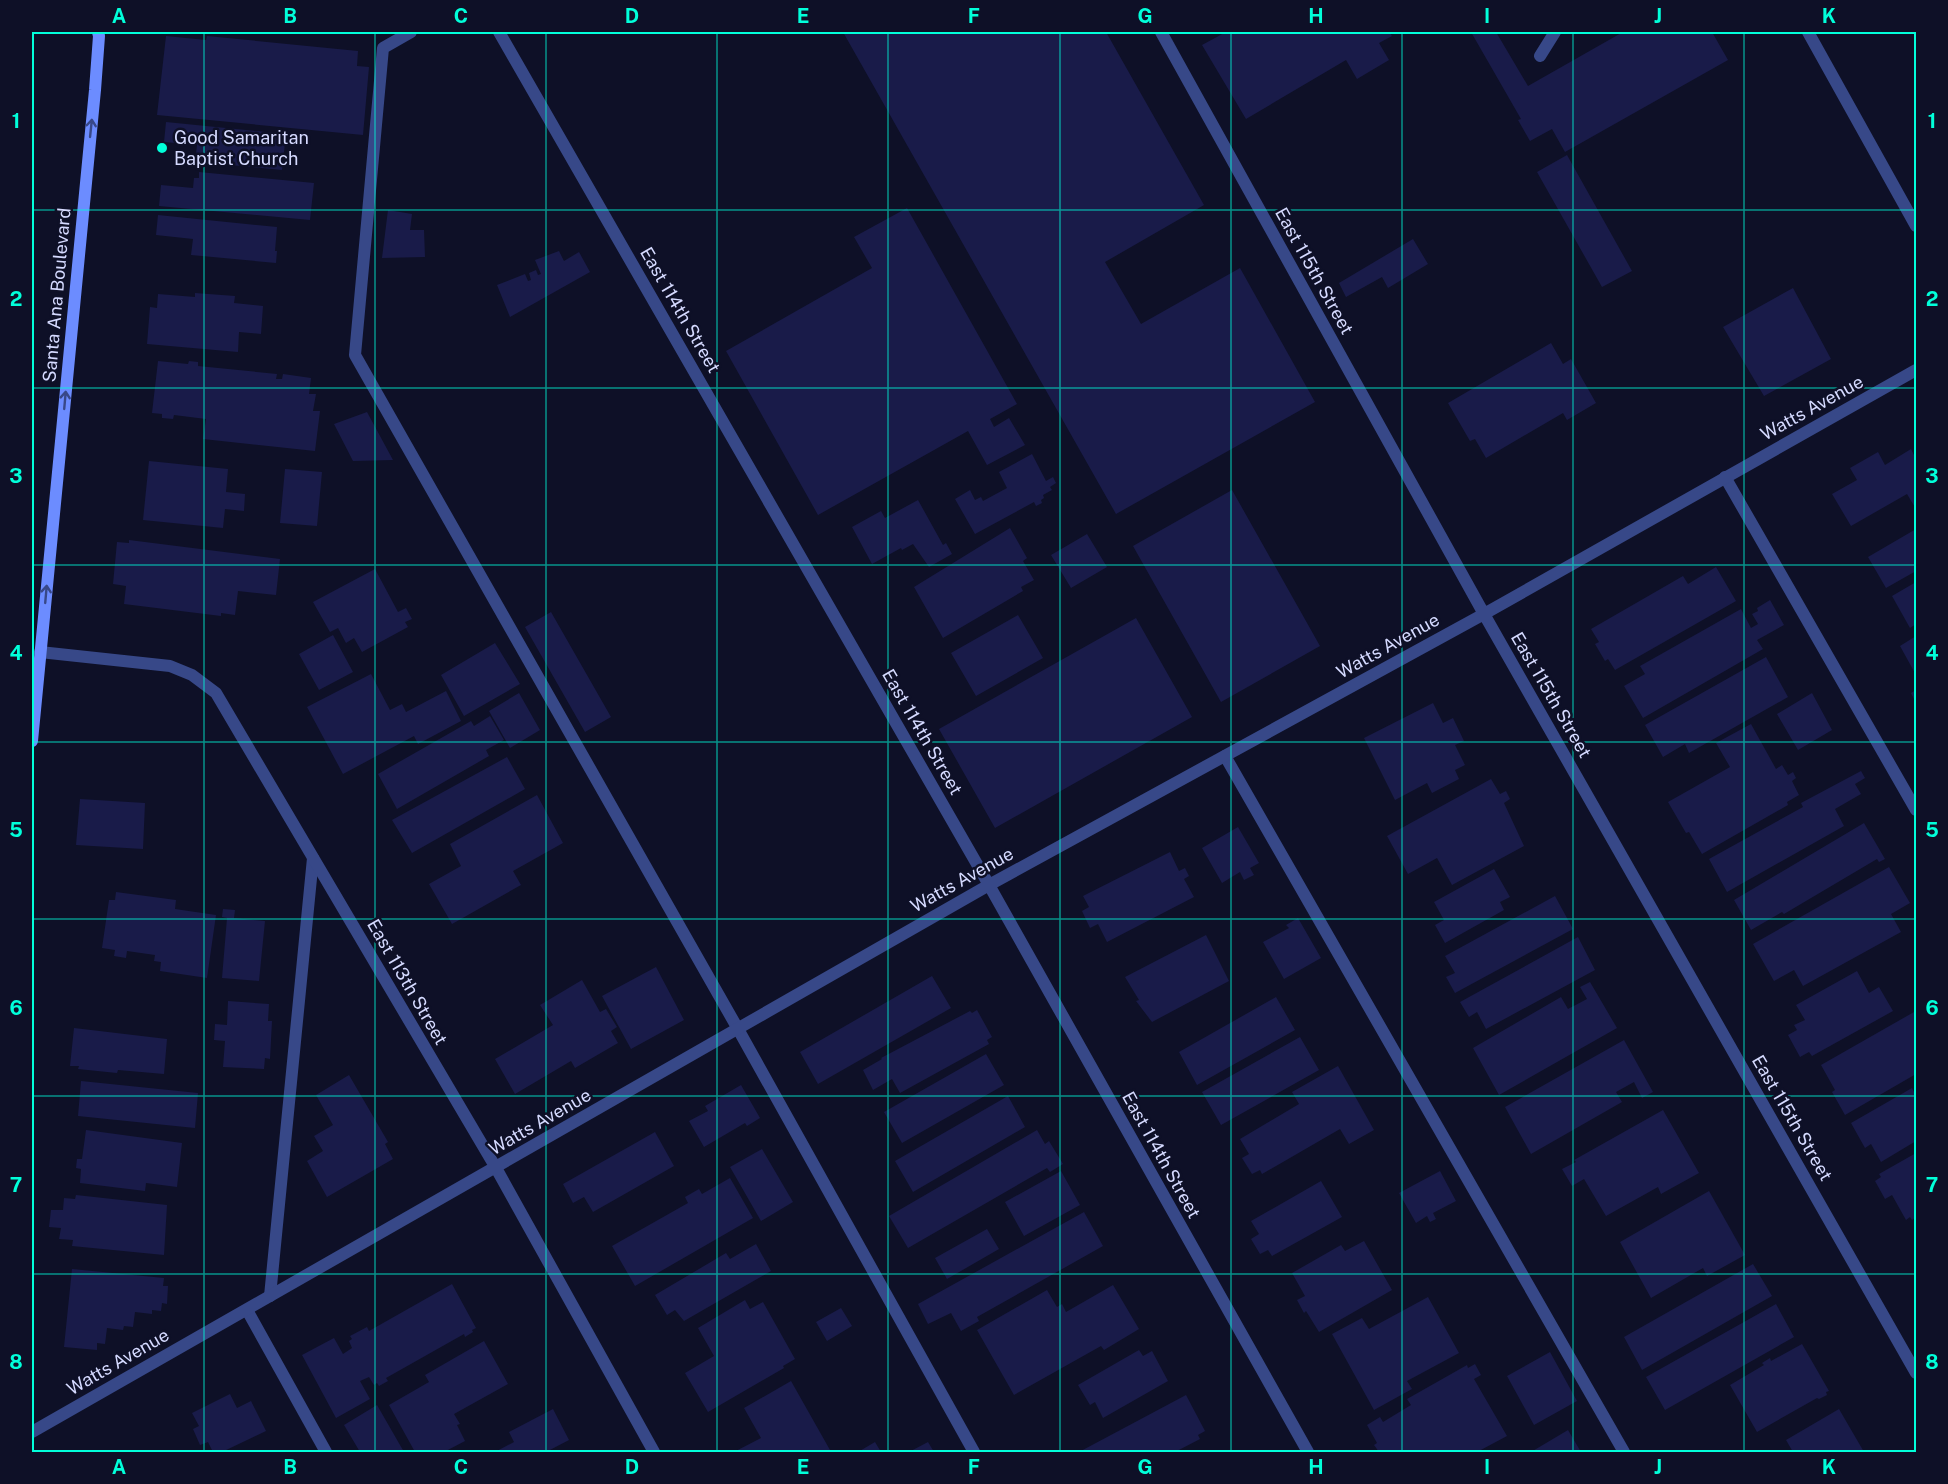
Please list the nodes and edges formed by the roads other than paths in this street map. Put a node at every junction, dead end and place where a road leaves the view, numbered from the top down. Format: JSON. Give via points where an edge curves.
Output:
{"nodes":[{"id":1,"x":98,"y":32,"type":"edge"},
{"id":2,"x":411,"y":32,"type":"edge"},
{"id":3,"x":499,"y":32,"type":"edge"},
{"id":4,"x":1161,"y":32,"type":"edge"},
{"id":5,"x":1555,"y":32,"type":"edge"},
{"id":6,"x":1808,"y":32,"type":"edge"},
{"id":7,"x":1540,"y":56,"type":"dead end"},
{"id":8,"x":1917,"y":226,"type":"edge"},
{"id":9,"x":1917,"y":370,"type":"edge"},
{"id":10,"x":1725,"y":477,"type":"junction"},
{"id":11,"x":1484,"y":614,"type":"junction"},
{"id":12,"x":40,"y":652,"type":"junction"},
{"id":13,"x":32,"y":741,"type":"edge"},
{"id":14,"x":1225,"y":756,"type":"junction"},
{"id":15,"x":1917,"y":810,"type":"edge"},
{"id":16,"x":313,"y":858,"type":"junction"},
{"id":17,"x":989,"y":885,"type":"junction"},
{"id":18,"x":738,"y":1029,"type":"junction"},
{"id":19,"x":495,"y":1168,"type":"junction"},
{"id":20,"x":270,"y":1296,"type":"junction"},
{"id":21,"x":247,"y":1310,"type":"junction"},
{"id":22,"x":1917,"y":1373,"type":"edge"},
{"id":23,"x":32,"y":1432,"type":"edge"},
{"id":24,"x":326,"y":1452,"type":"edge"},
{"id":25,"x":654,"y":1452,"type":"edge"},
{"id":26,"x":974,"y":1452,"type":"edge"},
{"id":27,"x":1308,"y":1452,"type":"edge"},
{"id":28,"x":1624,"y":1452,"type":"edge"}],
"edges":[{"from":12,"to":1,"type":"street","name":"Santa Ana Boulevard","one_way":true},
{"from":2,"to":18,"type":"street","via":[[384,48],[355,355]]},
{"from":3,"to":17,"type":"street","name":"East 114th Street"},
{"from":4,"to":11,"type":"street","name":"East 115th Street"},
{"from":5,"to":7,"type":"street"},
{"from":6,"to":8,"type":"street"},
{"from":9,"to":10,"type":"street","name":"Watts Avenue"},
{"from":10,"to":11,"type":"street","name":"Watts Avenue"},
{"from":10,"to":15,"type":"street"},
{"from":11,"to":14,"type":"street","name":"Watts Avenue"},
{"from":11,"to":22,"type":"street","name":"East 115th Street"},
{"from":12,"to":13,"type":"street","name":"Santa Ana Boulevard"},
{"from":12,"to":16,"type":"street","name":"East 113th Street","via":[[170,666],[192,675],[216,693]]},
{"from":14,"to":17,"type":"street","name":"Watts Avenue"},
{"from":14,"to":28,"type":"street"},
{"from":16,"to":19,"type":"street","name":"East 113th Street"},
{"from":16,"to":20,"type":"street"},
{"from":17,"to":18,"type":"street","name":"Watts Avenue"},
{"from":17,"to":27,"type":"street","name":"East 114th Street"},
{"from":18,"to":19,"type":"street","name":"Watts Avenue"},
{"from":18,"to":26,"type":"street"},
{"from":19,"to":20,"type":"street","name":"Watts Avenue"},
{"from":19,"to":25,"type":"street","name":"East 113th Street"},
{"from":20,"to":21,"type":"street","name":"Watts Avenue"},
{"from":21,"to":23,"type":"street","name":"Watts Avenue"},
{"from":21,"to":24,"type":"street"}]}
